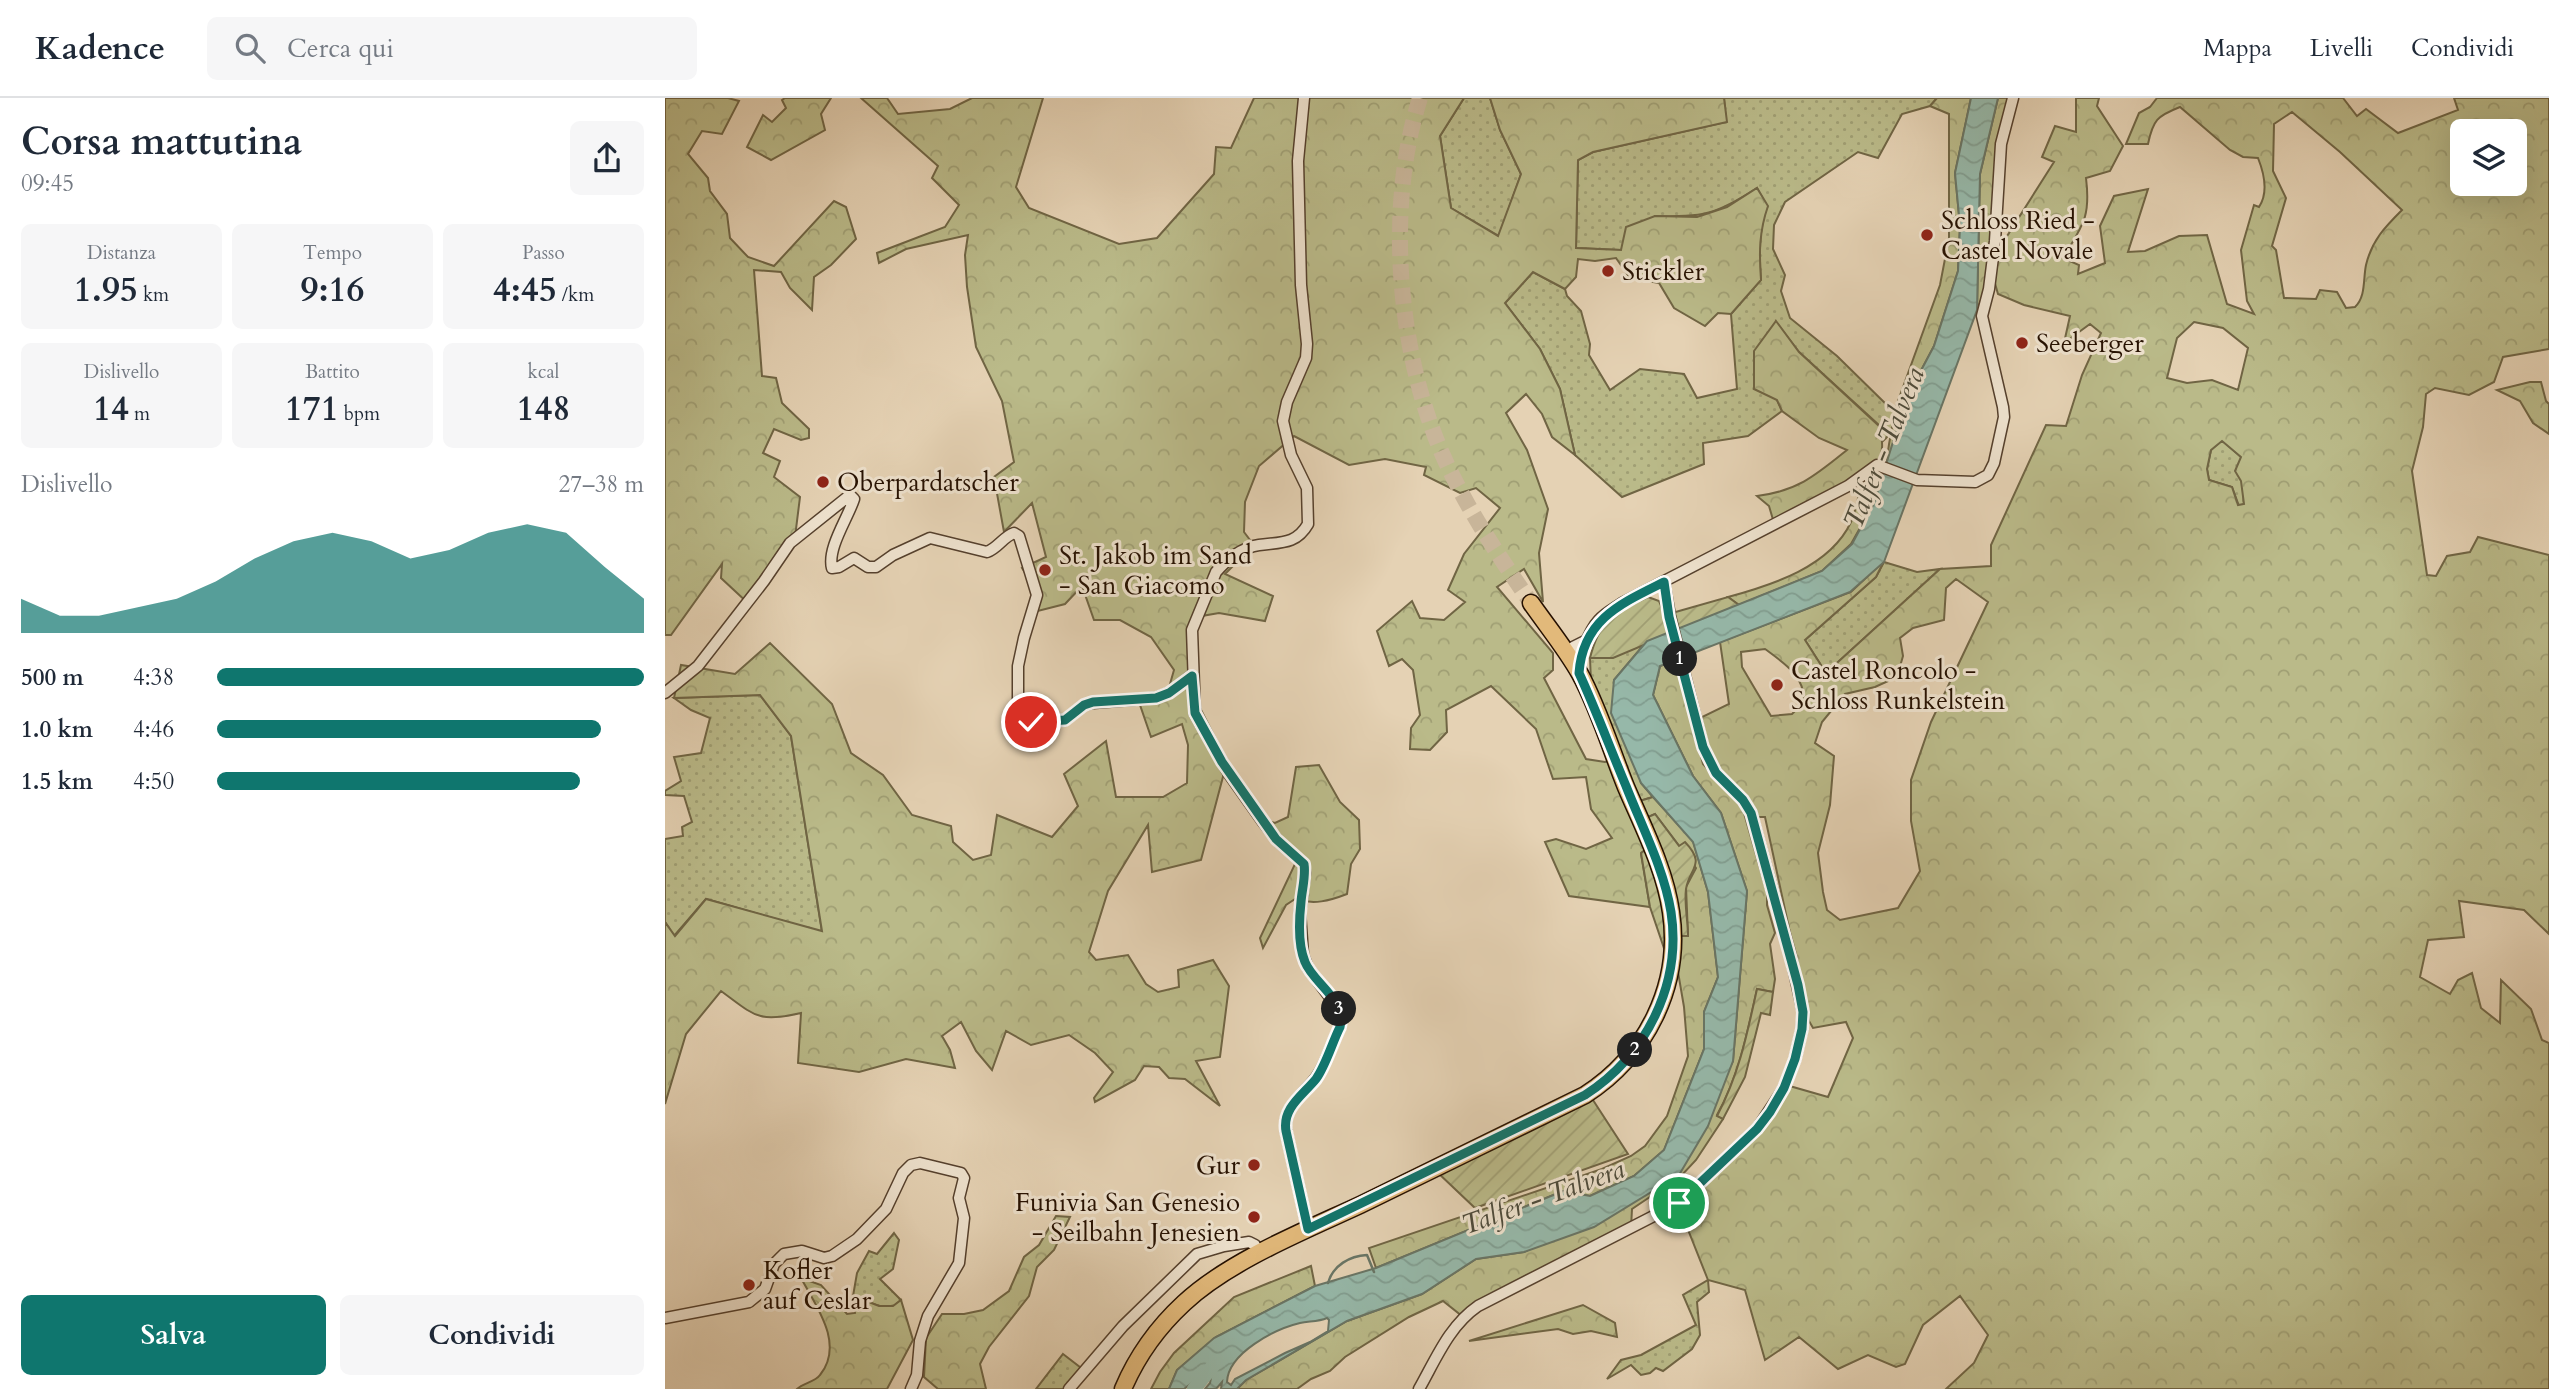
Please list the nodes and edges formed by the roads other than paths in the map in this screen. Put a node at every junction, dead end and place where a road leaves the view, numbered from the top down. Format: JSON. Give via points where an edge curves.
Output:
{"nodes":[{"id":1,"x":1304,"y":98,"type":"edge"},
{"id":2,"x":2013,"y":98,"type":"edge"},
{"id":3,"x":1664,"y":582,"type":"junction"},
{"id":4,"x":1531,"y":603,"type":"tunnel mouth"},
{"id":5,"x":1570,"y":650,"type":"junction"},
{"id":6,"x":1192,"y":676,"type":"junction"},
{"id":7,"x":665,"y":693,"type":"edge"},
{"id":8,"x":1308,"y":1229,"type":"junction"},
{"id":9,"x":1259,"y":1254,"type":"junction"},
{"id":10,"x":665,"y":1318,"type":"edge"},
{"id":11,"x":911,"y":1389,"type":"edge"},
{"id":12,"x":1069,"y":1389,"type":"edge"},
{"id":13,"x":1123,"y":1389,"type":"edge"},
{"id":14,"x":1419,"y":1389,"type":"edge"}],
"edges":[{"from":1,"to":6,"type":"street","via":[[1299,161],[1307,344],[1283,421],[1289,449],[1307,488],[1308,524],[1295,539],[1249,548],[1216,572],[1192,630]]},
{"from":2,"to":3,"type":"street","via":[[2001,144],[1995,242],[1982,316],[2004,416],[1989,475],[1975,482],[1917,480],[1880,466]]},
{"from":3,"to":5,"type":"street","via":[[1622,603],[1599,620],[1589,639]]},
{"from":3,"to":14,"type":"street","via":[[1708,761],[1751,813],[1790,953],[1803,1012],[1795,1059],[1784,1088],[1757,1129],[1679,1203],[1466,1314]]},
{"from":4,"to":5,"type":"main road"},
{"from":5,"to":8,"type":"main road","via":[[1660,869],[1671,912],[1671,971],[1651,1025],[1622,1065],[1585,1095]]},
{"from":6,"to":7,"type":"street","via":[[1156,698],[1093,702],[1065,720],[1028,721],[1018,704],[1018,666],[1037,595],[1019,536],[1009,535],[987,552],[930,538],[877,567],[854,558],[832,568],[831,559],[854,499],[850,495],[790,543],[698,666]]},
{"from":6,"to":8,"type":"street","via":[[1195,713],[1222,762],[1276,839],[1304,864],[1303,955],[1341,1018],[1316,1078],[1299,1094],[1286,1120]]},
{"from":8,"to":9,"type":"main road"},
{"from":9,"to":12,"type":"street","via":[[1249,1242],[1197,1254],[1123,1326]]},
{"from":9,"to":13,"type":"main road","via":[[1184,1302],[1153,1337]]},
{"from":10,"to":11,"type":"street","via":[[749,1302],[765,1289],[774,1264],[787,1253],[832,1256],[857,1239],[886,1209],[911,1165],[961,1173],[961,1252],[923,1327]]}]}
